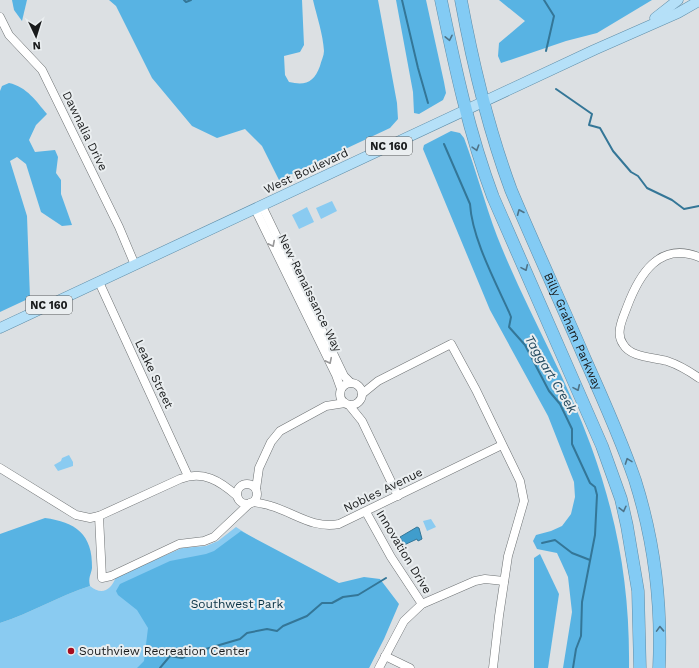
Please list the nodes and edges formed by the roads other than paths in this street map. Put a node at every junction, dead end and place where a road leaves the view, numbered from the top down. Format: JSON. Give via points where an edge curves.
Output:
{"nodes":[{"id":1,"x":441,"y":0,"type":"edge"},
{"id":2,"x":460,"y":0,"type":"edge"},
{"id":3,"x":678,"y":0,"type":"edge"},
{"id":4,"x":699,"y":1,"type":"edge"},
{"id":5,"x":0,"y":17,"type":"edge"},
{"id":6,"x":644,"y":27,"type":"junction"},
{"id":7,"x":482,"y":102,"type":"junction"},
{"id":8,"x":465,"y":111,"type":"junction"},
{"id":9,"x":258,"y":208,"type":"junction"},
{"id":10,"x":699,"y":257,"type":"edge"},
{"id":11,"x":135,"y":265,"type":"junction"},
{"id":12,"x":99,"y":282,"type":"junction"},
{"id":13,"x":0,"y":328,"type":"edge"},
{"id":14,"x":699,"y":378,"type":"edge"},
{"id":15,"x":378,"y":381,"type":"junction"},
{"id":16,"x":354,"y":384,"type":"junction"},
{"id":17,"x":340,"y":390,"type":"junction"},
{"id":18,"x":362,"y":396,"type":"junction"},
{"id":19,"x":347,"y":404,"type":"junction"},
{"id":20,"x":326,"y":406,"type":"junction"},
{"id":21,"x":362,"y":420,"type":"junction"},
{"id":22,"x":502,"y":445,"type":"junction"},
{"id":23,"x":0,"y":468,"type":"edge"},
{"id":24,"x":259,"y":468,"type":"junction"},
{"id":25,"x":188,"y":476,"type":"junction"},
{"id":26,"x":223,"y":484,"type":"junction"},
{"id":27,"x":243,"y":484,"type":"junction"},
{"id":28,"x":257,"y":491,"type":"junction"},
{"id":29,"x":398,"y":496,"type":"junction"},
{"id":30,"x":238,"y":497,"type":"junction"},
{"id":31,"x":252,"y":502,"type":"junction"},
{"id":32,"x":271,"y":505,"type":"junction"},
{"id":33,"x":366,"y":512,"type":"junction"},
{"id":34,"x":99,"y":516,"type":"junction"},
{"id":35,"x":233,"y":519,"type":"junction"},
{"id":36,"x":504,"y":581,"type":"junction"},
{"id":37,"x":422,"y":604,"type":"junction"},
{"id":38,"x":385,"y":656,"type":"junction"},
{"id":39,"x":379,"y":668,"type":"edge"},
{"id":40,"x":410,"y":668,"type":"edge"},
{"id":41,"x":494,"y":668,"type":"edge"},
{"id":42,"x":640,"y":668,"type":"edge"},
{"id":43,"x":660,"y":668,"type":"edge"}],
"edges":[{"from":1,"to":8,"type":"highway","name":"Billy Graham Parkway","one_way":true},
{"from":2,"to":7,"type":"highway","name":"Billy Graham Parkway"},
{"from":3,"to":6,"type":"main road","name":"West Boulevard","number":"NC 160"},
{"from":4,"to":6,"type":"main road","name":"West Boulevard","number":"NC 160"},
{"from":5,"to":11,"type":"street","name":"Dawnalia Drive","via":[[9,35],[42,70]]},
{"from":6,"to":7,"type":"main road","name":"West Boulevard","number":"NC 160"},
{"from":7,"to":8,"type":"main road","name":"West Boulevard","number":"NC 160"},
{"from":43,"to":7,"type":"highway","name":"Billy Graham Parkway","one_way":true,"via":[[659,608],[654,565],[634,479],[620,439],[511,190]]},
{"from":8,"to":9,"type":"main road","name":"West Boulevard","number":"NC 160"},
{"from":8,"to":42,"type":"highway","name":"Billy Graham Parkway","one_way":true,"via":[[493,197],[602,446],[616,485],[636,575]]},
{"from":9,"to":11,"type":"main road","name":"West Boulevard","number":"NC 160"},
{"from":9,"to":16,"type":"street","name":"New Renaissance Way","via":[[344,376]]},
{"from":9,"to":17,"type":"street","name":"New Renaissance Way","one_way":true,"via":[[336,375]]},
{"from":10,"to":14,"type":"street","via":[[673,253],[650,266],[635,287],[619,332],[620,340],[629,351],[677,365]]},
{"from":11,"to":12,"type":"main road","name":"West Boulevard","number":"NC 160"},
{"from":12,"to":13,"type":"main road","name":"West Boulevard","number":"NC 160"},
{"from":12,"to":25,"type":"street","name":"Leake Street"},
{"from":15,"to":16,"type":"street"},
{"from":15,"to":18,"type":"street"},
{"from":15,"to":22,"type":"street","via":[[451,344]]},
{"from":16,"to":17,"type":"street"},
{"from":16,"to":18,"type":"street"},
{"from":17,"to":19,"type":"street","via":[[340,398]]},
{"from":17,"to":20,"type":"street"},
{"from":18,"to":19,"type":"street","via":[[356,403]]},
{"from":18,"to":21,"type":"street"},
{"from":19,"to":20,"type":"street"},
{"from":19,"to":21,"type":"street"},
{"from":20,"to":24,"type":"street","via":[[280,431],[271,442]]},
{"from":21,"to":29,"type":"street"},
{"from":22,"to":29,"type":"street","name":"Nobles Avenue"},
{"from":22,"to":36,"type":"street","via":[[520,481],[524,501],[508,556]]},
{"from":23,"to":34,"type":"street","via":[[76,515],[90,518]]},
{"from":24,"to":27,"type":"street"},
{"from":24,"to":28,"type":"street"},
{"from":25,"to":26,"type":"street","via":[[205,476]]},
{"from":25,"to":34,"type":"street"},
{"from":26,"to":27,"type":"street"},
{"from":26,"to":30,"type":"street"},
{"from":27,"to":28,"type":"street","via":[[251,484]]},
{"from":27,"to":30,"type":"street","via":[[238,490]]},
{"from":28,"to":31,"type":"street"},
{"from":28,"to":32,"type":"street","name":"Nobles Avenue"},
{"from":29,"to":33,"type":"street","name":"Nobles Avenue"},
{"from":30,"to":31,"type":"street","via":[[243,503]]},
{"from":30,"to":35,"type":"street"},
{"from":31,"to":32,"type":"street","name":"Nobles Avenue"},
{"from":31,"to":35,"type":"street"},
{"from":32,"to":33,"type":"street","name":"Nobles Avenue","via":[[323,526],[339,524]]},
{"from":33,"to":37,"type":"street","name":"Innovation Drive","via":[[391,557]]},
{"from":34,"to":35,"type":"street","via":[[102,578],[180,544],[214,537]]},
{"from":36,"to":37,"type":"street","via":[[475,581]]},
{"from":36,"to":41,"type":"street"},
{"from":37,"to":38,"type":"street","via":[[404,621]]},
{"from":38,"to":39,"type":"street"},
{"from":38,"to":40,"type":"street"}]}
